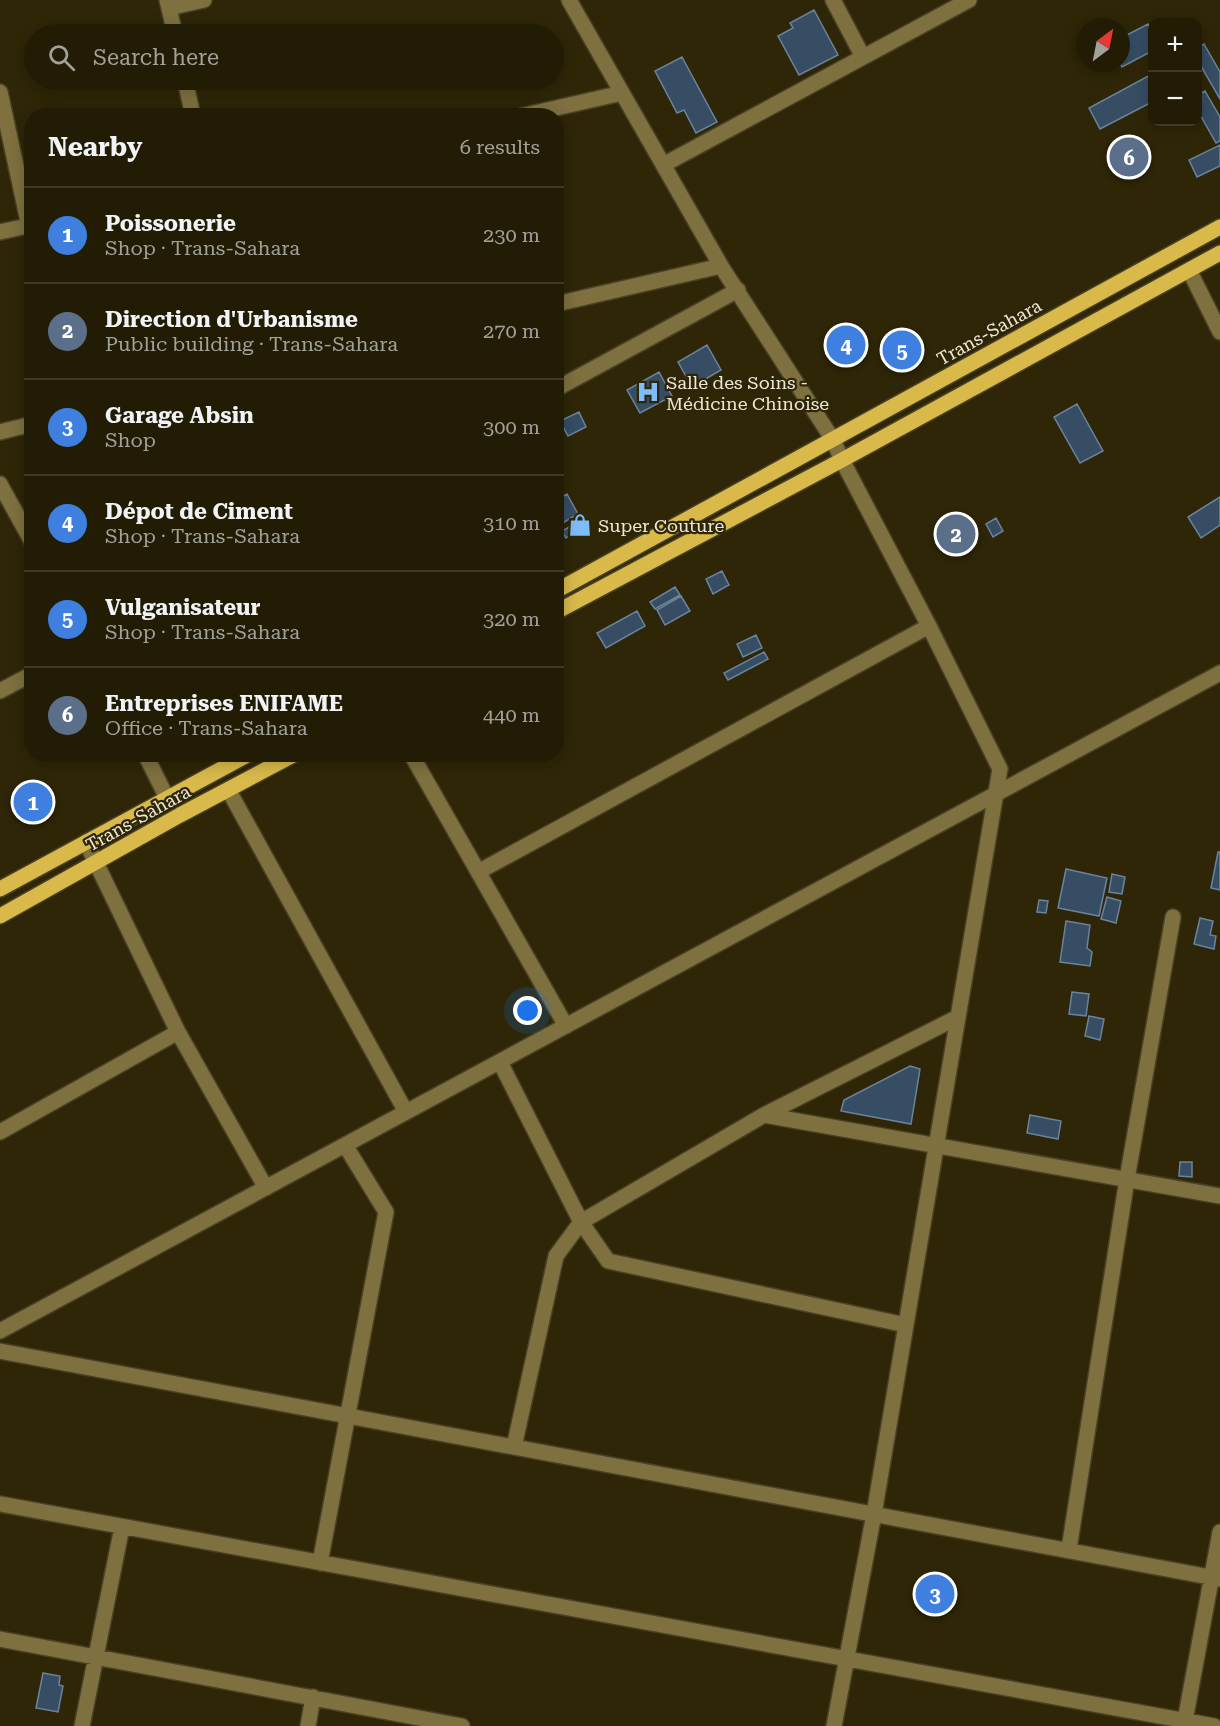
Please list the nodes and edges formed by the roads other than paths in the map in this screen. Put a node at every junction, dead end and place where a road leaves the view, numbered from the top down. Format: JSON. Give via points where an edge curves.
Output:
{"nodes":[{"id":1,"x":204,"y":0,"type":"edge"},
{"id":2,"x":569,"y":0,"type":"edge"},
{"id":3,"x":833,"y":0,"type":"edge"},
{"id":4,"x":969,"y":0,"type":"edge"},
{"id":5,"x":168,"y":4,"type":"edge"},
{"id":6,"x":173,"y":24,"type":"edge"},
{"id":7,"x":863,"y":57,"type":"junction"},
{"id":8,"x":187,"y":90,"type":"edge"},
{"id":9,"x":0,"y":92,"type":"edge"},
{"id":10,"x":622,"y":93,"type":"junction"},
{"id":11,"x":191,"y":108,"type":"edge"},
{"id":12,"x":556,"y":108,"type":"edge"},
{"id":13,"x":663,"y":165,"type":"junction"},
{"id":14,"x":24,"y":198,"type":"edge"},
{"id":15,"x":24,"y":226,"type":"edge"},
{"id":16,"x":1220,"y":227,"type":"edge"},
{"id":17,"x":0,"y":232,"type":"edge"},
{"id":18,"x":1220,"y":253,"type":"edge"},
{"id":19,"x":721,"y":266,"type":"junction"},
{"id":20,"x":1189,"y":270,"type":"junction"},
{"id":21,"x":738,"y":290,"type":"junction"},
{"id":22,"x":564,"y":302,"type":"edge"},
{"id":23,"x":1220,"y":332,"type":"edge"},
{"id":24,"x":564,"y":385,"type":"edge"},
{"id":25,"x":24,"y":426,"type":"edge"},
{"id":26,"x":0,"y":432,"type":"edge"},
{"id":27,"x":833,"y":440,"type":"junction"},
{"id":28,"x":842,"y":460,"type":"junction"},
{"id":29,"x":0,"y":484,"type":"edge"},
{"id":30,"x":24,"y":528,"type":"edge"},
{"id":31,"x":564,"y":587,"type":"edge"},
{"id":32,"x":564,"y":608,"type":"edge"},
{"id":33,"x":929,"y":626,"type":"junction"},
{"id":34,"x":1220,"y":673,"type":"edge"},
{"id":35,"x":24,"y":678,"type":"edge"},
{"id":36,"x":0,"y":691,"type":"edge"},
{"id":37,"x":149,"y":762,"type":"edge"},
{"id":38,"x":234,"y":762,"type":"edge"},
{"id":39,"x":281,"y":762,"type":"edge"},
{"id":40,"x":416,"y":762,"type":"edge"},
{"id":41,"x":229,"y":791,"type":"junction"},
{"id":42,"x":996,"y":794,"type":"junction"},
{"id":43,"x":168,"y":798,"type":"junction"},
{"id":44,"x":86,"y":843,"type":"junction"},
{"id":45,"x":95,"y":863,"type":"junction"},
{"id":46,"x":478,"y":872,"type":"junction"},
{"id":47,"x":0,"y":889,"type":"edge"},
{"id":48,"x":0,"y":916,"type":"edge"},
{"id":49,"x":1173,"y":917,"type":"dead end"},
{"id":50,"x":958,"y":1017,"type":"junction"},
{"id":51,"x":566,"y":1026,"type":"junction"},
{"id":52,"x":178,"y":1032,"type":"junction"},
{"id":53,"x":500,"y":1062,"type":"junction"},
{"id":54,"x":406,"y":1112,"type":"junction"},
{"id":55,"x":764,"y":1115,"type":"junction"},
{"id":56,"x":0,"y":1131,"type":"edge"},
{"id":57,"x":345,"y":1145,"type":"junction"},
{"id":58,"x":937,"y":1145,"type":"junction"},
{"id":59,"x":1127,"y":1179,"type":"junction"},
{"id":60,"x":266,"y":1188,"type":"junction"},
{"id":61,"x":1220,"y":1196,"type":"edge"},
{"id":62,"x":582,"y":1222,"type":"junction"},
{"id":63,"x":906,"y":1324,"type":"junction"},
{"id":64,"x":0,"y":1331,"type":"edge"},
{"id":65,"x":0,"y":1352,"type":"edge"},
{"id":66,"x":348,"y":1416,"type":"junction"},
{"id":67,"x":514,"y":1447,"type":"junction"},
{"id":68,"x":0,"y":1504,"type":"edge"},
{"id":69,"x":874,"y":1514,"type":"junction"},
{"id":70,"x":122,"y":1527,"type":"junction"},
{"id":71,"x":1220,"y":1532,"type":"edge"},
{"id":72,"x":1069,"y":1550,"type":"junction"},
{"id":73,"x":320,"y":1563,"type":"junction"},
{"id":74,"x":1216,"y":1578,"type":"edge"},
{"id":75,"x":0,"y":1639,"type":"edge"},
{"id":76,"x":96,"y":1657,"type":"junction"},
{"id":77,"x":848,"y":1660,"type":"junction"},
{"id":78,"x":313,"y":1697,"type":"junction"},
{"id":79,"x":1185,"y":1723,"type":"edge"},
{"id":80,"x":82,"y":1726,"type":"edge"},
{"id":81,"x":308,"y":1726,"type":"edge"},
{"id":82,"x":462,"y":1726,"type":"edge"},
{"id":83,"x":834,"y":1726,"type":"edge"},
{"id":84,"x":1214,"y":1726,"type":"edge"}],
"edges":[{"from":1,"to":5,"type":"street"},
{"from":2,"to":10,"type":"street"},
{"from":3,"to":7,"type":"street"},
{"from":4,"to":7,"type":"street"},
{"from":5,"to":6,"type":"street"},
{"from":7,"to":13,"type":"street"},
{"from":8,"to":11,"type":"street"},
{"from":9,"to":14,"type":"street"},
{"from":10,"to":12,"type":"street"},
{"from":10,"to":13,"type":"street"},
{"from":13,"to":19,"type":"street"},
{"from":15,"to":17,"type":"street"},
{"from":16,"to":27,"type":"main road","name":"Trans-Sahara"},
{"from":18,"to":20,"type":"main road"},
{"from":19,"to":21,"type":"street"},
{"from":19,"to":22,"type":"street"},
{"from":20,"to":23,"type":"street"},
{"from":20,"to":28,"type":"main road"},
{"from":21,"to":24,"type":"street"},
{"from":21,"to":27,"type":"street"},
{"from":25,"to":26,"type":"street"},
{"from":27,"to":28,"type":"street"},
{"from":27,"to":31,"type":"main road","name":"Trans-Sahara"},
{"from":28,"to":32,"type":"main road"},
{"from":28,"to":33,"type":"street"},
{"from":29,"to":30,"type":"street"},
{"from":33,"to":42,"type":"street","via":[[1000,769]]},
{"from":33,"to":46,"type":"street"},
{"from":34,"to":42,"type":"street"},
{"from":35,"to":36,"type":"street"},
{"from":37,"to":43,"type":"street"},
{"from":38,"to":43,"type":"main road","name":"Trans-Sahara"},
{"from":39,"to":41,"type":"main road","name":"Trans-Sahara"},
{"from":40,"to":46,"type":"street"},
{"from":41,"to":45,"type":"main road","name":"Trans-Sahara"},
{"from":41,"to":54,"type":"street"},
{"from":42,"to":50,"type":"street"},
{"from":42,"to":51,"type":"street"},
{"from":43,"to":44,"type":"main road","name":"Trans-Sahara"},
{"from":44,"to":45,"type":"street"},
{"from":44,"to":47,"type":"main road","name":"Trans-Sahara"},
{"from":45,"to":48,"type":"main road","name":"Trans-Sahara"},
{"from":45,"to":52,"type":"street"},
{"from":46,"to":51,"type":"street"},
{"from":49,"to":59,"type":"street"},
{"from":50,"to":55,"type":"street"},
{"from":50,"to":58,"type":"street"},
{"from":51,"to":53,"type":"street"},
{"from":52,"to":56,"type":"street"},
{"from":52,"to":60,"type":"street"},
{"from":53,"to":54,"type":"street"},
{"from":53,"to":62,"type":"street"},
{"from":54,"to":57,"type":"street"},
{"from":55,"to":58,"type":"street"},
{"from":55,"to":62,"type":"street"},
{"from":57,"to":60,"type":"street"},
{"from":57,"to":66,"type":"street","via":[[386,1212]]},
{"from":58,"to":59,"type":"street"},
{"from":58,"to":63,"type":"street"},
{"from":59,"to":61,"type":"street"},
{"from":59,"to":72,"type":"street"},
{"from":60,"to":64,"type":"street"},
{"from":62,"to":63,"type":"street","via":[[608,1261]]},
{"from":62,"to":67,"type":"street","via":[[556,1256]]},
{"from":63,"to":69,"type":"street"},
{"from":65,"to":66,"type":"street"},
{"from":66,"to":67,"type":"street"},
{"from":66,"to":73,"type":"street"},
{"from":67,"to":69,"type":"street"},
{"from":68,"to":70,"type":"street"},
{"from":69,"to":72,"type":"street"},
{"from":69,"to":77,"type":"street"},
{"from":70,"to":73,"type":"street"},
{"from":70,"to":76,"type":"street"},
{"from":71,"to":74,"type":"street"},
{"from":72,"to":74,"type":"street"},
{"from":73,"to":77,"type":"street"},
{"from":74,"to":79,"type":"street"},
{"from":75,"to":76,"type":"street"},
{"from":76,"to":78,"type":"street"},
{"from":76,"to":80,"type":"street"},
{"from":77,"to":79,"type":"street"},
{"from":77,"to":83,"type":"street"},
{"from":78,"to":81,"type":"street"},
{"from":78,"to":82,"type":"street"},
{"from":79,"to":84,"type":"street"}]}
